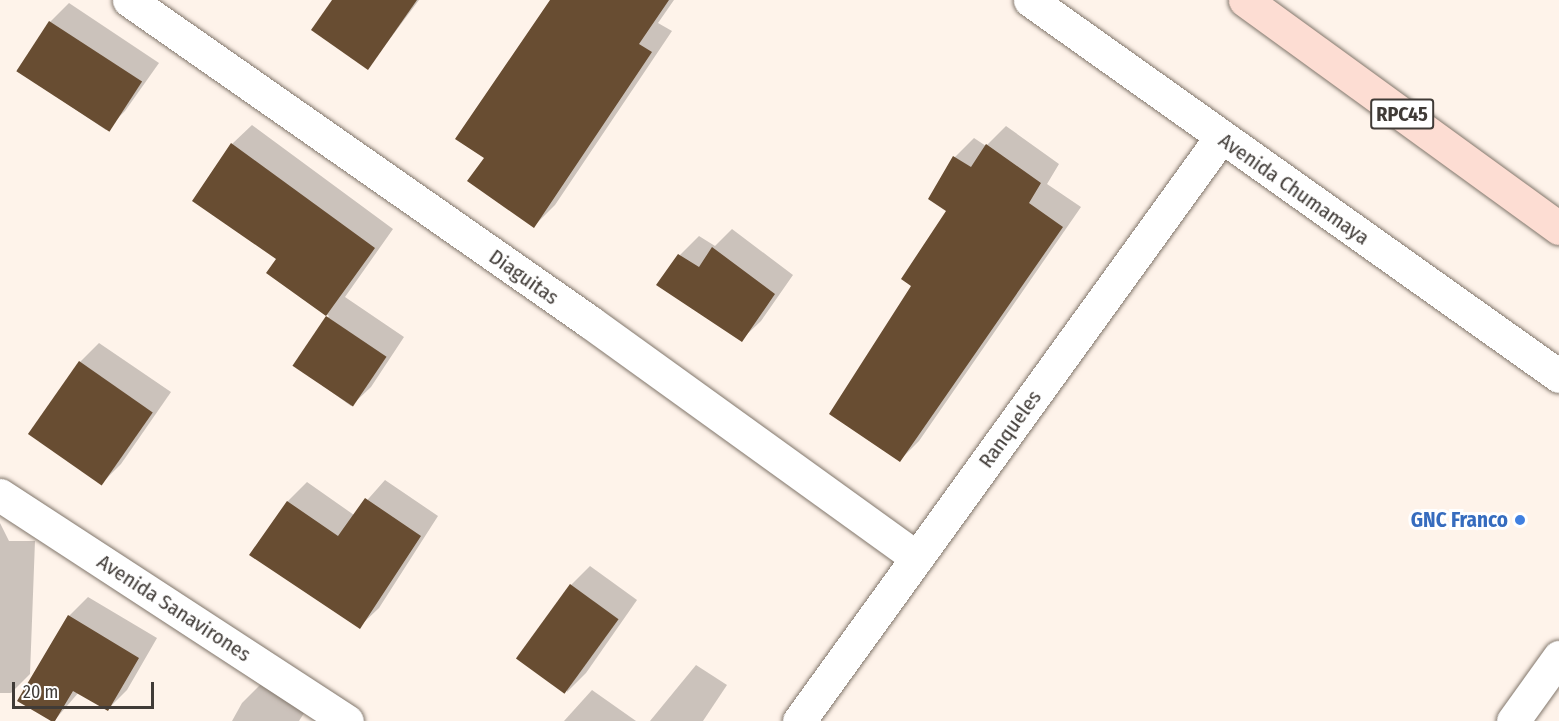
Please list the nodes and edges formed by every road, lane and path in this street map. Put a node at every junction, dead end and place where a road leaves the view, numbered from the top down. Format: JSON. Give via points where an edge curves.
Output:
{"nodes":[{"id":1,"x":129,"y":0,"type":"edge"},
{"id":2,"x":1030,"y":0,"type":"edge"},
{"id":3,"x":1245,"y":0,"type":"edge"},
{"id":4,"x":1221,"y":137,"type":"junction"},
{"id":5,"x":1559,"y":228,"type":"edge"},
{"id":6,"x":1559,"y":376,"type":"edge"},
{"id":7,"x":0,"y":495,"type":"edge"},
{"id":8,"x":917,"y":558,"type":"junction"},
{"id":9,"x":1559,"y":657,"type":"edge"},
{"id":10,"x":347,"y":721,"type":"edge"},
{"id":11,"x":799,"y":721,"type":"edge"},
{"id":12,"x":1513,"y":721,"type":"edge"}],
"edges":[{"from":1,"to":8,"type":"street","name":"Diaguitas","via":[[590,322]]},
{"from":2,"to":4,"type":"street","name":"Avenida Chumamaya"},
{"from":3,"to":5,"type":"main road","number":"RPC45"},
{"from":4,"to":6,"type":"street","name":"Avenida Chumamaya"},
{"from":4,"to":8,"type":"street","name":"Ranqueles"},
{"from":7,"to":10,"type":"street","name":"Avenida Sanavirones"},
{"from":8,"to":11,"type":"street","name":"Ranqueles"},
{"from":9,"to":12,"type":"street"}]}
